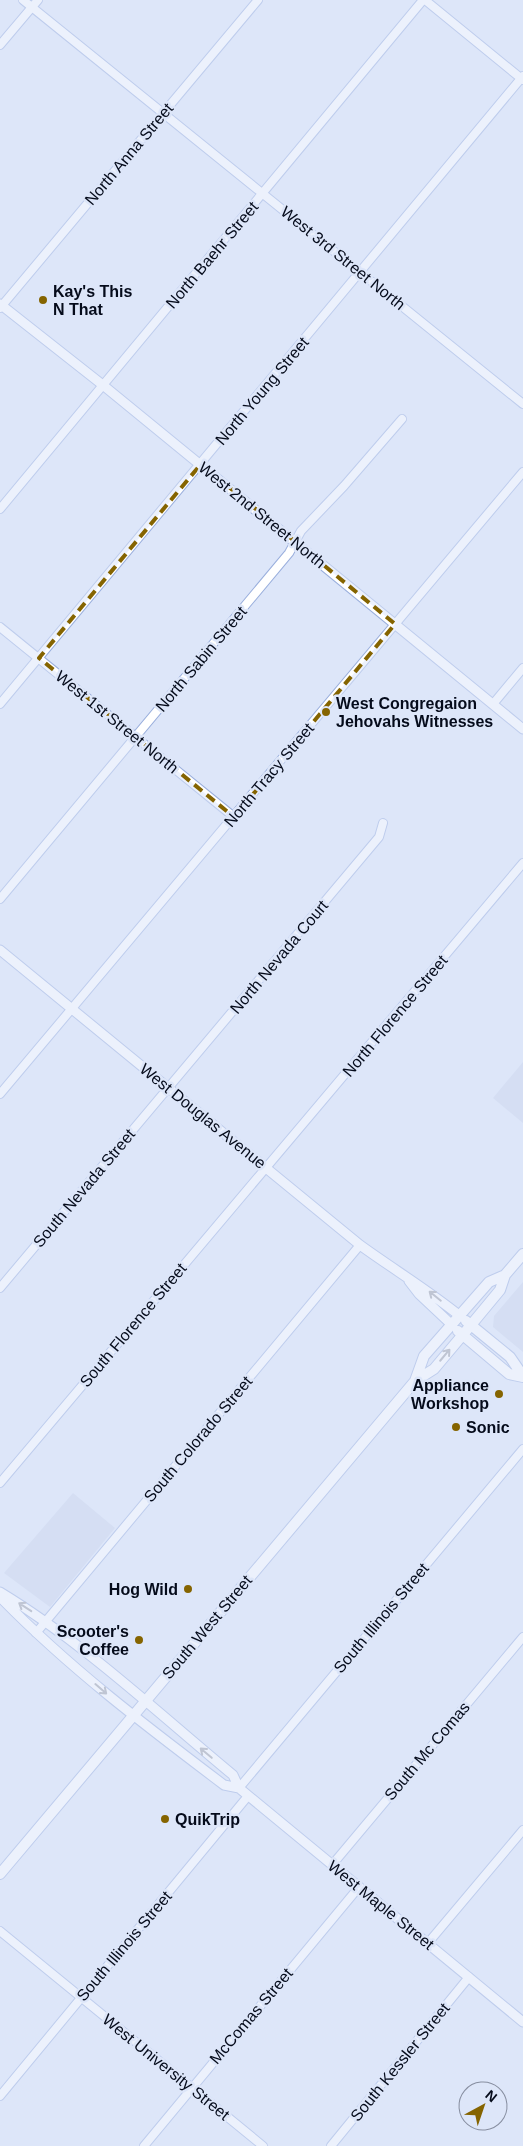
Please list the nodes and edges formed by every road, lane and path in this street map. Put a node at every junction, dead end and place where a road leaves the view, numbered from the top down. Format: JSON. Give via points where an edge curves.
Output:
{"nodes":[{"id":1,"x":23,"y":0,"type":"edge"},
{"id":2,"x":38,"y":0,"type":"edge"},
{"id":3,"x":258,"y":0,"type":"edge"},
{"id":4,"x":424,"y":0,"type":"edge"},
{"id":5,"x":32,"y":7,"type":"junction"},
{"id":6,"x":0,"y":45,"type":"edge"},
{"id":7,"x":522,"y":78,"type":"edge"},
{"id":8,"x":164,"y":112,"type":"junction"},
{"id":9,"x":263,"y":193,"type":"junction"},
{"id":10,"x":360,"y":272,"type":"junction"},
{"id":11,"x":1,"y":306,"type":"edge"},
{"id":12,"x":104,"y":386,"type":"junction"},
{"id":13,"x":523,"y":404,"type":"edge"},
{"id":14,"x":402,"y":419,"type":"dead end"},
{"id":15,"x":201,"y":464,"type":"junction"},
{"id":16,"x":523,"y":472,"type":"edge"},
{"id":17,"x":0,"y":509,"type":"edge"},
{"id":18,"x":295,"y":542,"type":"junction"},
{"id":19,"x":395,"y":624,"type":"junction"},
{"id":20,"x":0,"y":627,"type":"edge"},
{"id":21,"x":39,"y":658,"type":"junction"},
{"id":22,"x":523,"y":668,"type":"edge"},
{"id":23,"x":0,"y":704,"type":"edge"},
{"id":24,"x":493,"y":704,"type":"junction"},
{"id":25,"x":523,"y":729,"type":"edge"},
{"id":26,"x":136,"y":738,"type":"junction"},
{"id":27,"x":234,"y":817,"type":"junction"},
{"id":28,"x":383,"y":823,"type":"dead end"},
{"id":29,"x":523,"y":863,"type":"edge"},
{"id":30,"x":0,"y":899,"type":"edge"},
{"id":31,"x":0,"y":950,"type":"edge"},
{"id":32,"x":72,"y":1009,"type":"junction"},
{"id":33,"x":168,"y":1087,"type":"junction"},
{"id":34,"x":0,"y":1094,"type":"edge"},
{"id":35,"x":266,"y":1168,"type":"junction"},
{"id":36,"x":360,"y":1245,"type":"junction"},
{"id":37,"x":523,"y":1254,"type":"edge"},
{"id":38,"x":505,"y":1275,"type":"junction"},
{"id":39,"x":408,"y":1279,"type":"junction"},
{"id":40,"x":0,"y":1288,"type":"edge"},
{"id":41,"x":460,"y":1316,"type":"junction"},
{"id":42,"x":452,"y":1325,"type":"junction"},
{"id":43,"x":471,"y":1325,"type":"junction"},
{"id":44,"x":462,"y":1335,"type":"junction"},
{"id":45,"x":523,"y":1377,"type":"edge"},
{"id":46,"x":415,"y":1380,"type":"junction"},
{"id":47,"x":523,"y":1449,"type":"edge"},
{"id":48,"x":0,"y":1482,"type":"edge"},
{"id":49,"x":0,"y":1592,"type":"edge"},
{"id":50,"x":0,"y":1597,"type":"edge"},
{"id":51,"x":46,"y":1621,"type":"junction"},
{"id":52,"x":36,"y":1633,"type":"junction"},
{"id":53,"x":523,"y":1637,"type":"edge"},
{"id":54,"x":94,"y":1661,"type":"junction"},
{"id":55,"x":83,"y":1674,"type":"junction"},
{"id":56,"x":144,"y":1701,"type":"junction"},
{"id":57,"x":132,"y":1715,"type":"junction"},
{"id":58,"x":238,"y":1788,"type":"junction"},
{"id":59,"x":248,"y":1796,"type":"junction"},
{"id":60,"x":523,"y":1830,"type":"edge"},
{"id":61,"x":332,"y":1865,"type":"junction"},
{"id":62,"x":0,"y":1874,"type":"edge"},
{"id":63,"x":359,"y":1887,"type":"junction"},
{"id":64,"x":0,"y":1931,"type":"edge"},
{"id":65,"x":428,"y":1944,"type":"junction"},
{"id":66,"x":469,"y":1977,"type":"junction"},
{"id":67,"x":81,"y":1998,"type":"junction"},
{"id":68,"x":523,"y":2022,"type":"edge"},
{"id":69,"x":192,"y":2088,"type":"junction"},
{"id":70,"x":0,"y":2096,"type":"edge"},
{"id":71,"x":144,"y":2146,"type":"edge"},
{"id":72,"x":263,"y":2146,"type":"edge"},
{"id":73,"x":331,"y":2146,"type":"edge"}],
"edges":[{"from":1,"to":5,"type":"street","name":"West 3rd Street North"},
{"from":2,"to":5,"type":"street"},
{"from":3,"to":8,"type":"street","name":"North Anna Street"},
{"from":4,"to":7,"type":"street"},
{"from":4,"to":9,"type":"street","name":"North Baehr Street"},
{"from":5,"to":6,"type":"street"},
{"from":5,"to":8,"type":"street","name":"West 3rd Street North"},
{"from":7,"to":10,"type":"street","name":"North Young Street"},
{"from":8,"to":9,"type":"street","name":"West 3rd Street North"},
{"from":8,"to":11,"type":"street","name":"North Anna Street"},
{"from":9,"to":10,"type":"street","name":"West 3rd Street North"},
{"from":9,"to":12,"type":"street","name":"North Baehr Street"},
{"from":10,"to":13,"type":"street","name":"West 3rd Street North"},
{"from":10,"to":15,"type":"street","name":"North Young Street"},
{"from":11,"to":12,"type":"street","name":"West 2nd Street North"},
{"from":12,"to":15,"type":"street","name":"West 2nd Street North"},
{"from":12,"to":17,"type":"street","name":"North Baehr Street"},
{"from":14,"to":18,"type":"street","name":"North Sabin Street","via":[[301,531]]},
{"from":15,"to":18,"type":"street","name":"West 2nd Street North"},
{"from":15,"to":21,"type":"street","name":"North Young Street"},
{"from":16,"to":19,"type":"street","name":"North Tracy Street"},
{"from":18,"to":19,"type":"street","name":"West 2nd Street North"},
{"from":18,"to":26,"type":"street","name":"North Sabin Street"},
{"from":19,"to":24,"type":"street","name":"West 2nd Street North"},
{"from":19,"to":27,"type":"street","name":"North Tracy Street"},
{"from":20,"to":21,"type":"street","name":"West 1st Street North"},
{"from":21,"to":23,"type":"street","name":"North Young Street"},
{"from":21,"to":26,"type":"street","name":"West 1st Street North"},
{"from":22,"to":24,"type":"street"},
{"from":24,"to":25,"type":"street","name":"West 2nd Street North"},
{"from":26,"to":27,"type":"street","name":"West 1st Street North"},
{"from":26,"to":30,"type":"street","name":"North Sabin Street"},
{"from":27,"to":32,"type":"street","name":"North Tracy Street"},
{"from":28,"to":33,"type":"street","name":"North Nevada Court","via":[[379,837]]},
{"from":29,"to":35,"type":"street","name":"North Florence Street"},
{"from":31,"to":32,"type":"street","name":"West Douglas Avenue"},
{"from":32,"to":33,"type":"street","name":"West Douglas Avenue"},
{"from":32,"to":34,"type":"street","name":"North Tracy Street"},
{"from":33,"to":35,"type":"street","name":"West Douglas Avenue"},
{"from":33,"to":40,"type":"street","name":"South Nevada Street"},
{"from":35,"to":36,"type":"street","name":"West Douglas Avenue"},
{"from":35,"to":48,"type":"street","name":"South Florence Street"},
{"from":36,"to":39,"type":"street","name":"West Douglas Avenue"},
{"from":36,"to":51,"type":"street","name":"South Colorado Street"},
{"from":37,"to":38,"type":"main road"},
{"from":38,"to":41,"type":"main road","name":"South West Street","via":[[489,1282]]},
{"from":38,"to":43,"type":"main road","name":"South West Street","via":[[500,1290]]},
{"from":41,"to":39,"type":"street","name":"West Douglas Avenue","one_way":true,"via":[[425,1288]]},
{"from":39,"to":42,"type":"street","name":"West Douglas Avenue","via":[[418,1294]]},
{"from":41,"to":42,"type":"main road","name":"South West Street"},
{"from":41,"to":43,"type":"main road","name":"West Douglas Avenue"},
{"from":42,"to":44,"type":"main road","name":"West Douglas Avenue"},
{"from":42,"to":46,"type":"main road","name":"South West Street","via":[[424,1356]]},
{"from":43,"to":44,"type":"main road","name":"South West Street"},
{"from":43,"to":45,"type":"main road","name":"West Douglas Avenue","via":[[510,1357]]},
{"from":44,"to":45,"type":"main road","name":"West Douglas Avenue","via":[[509,1374]]},
{"from":46,"to":44,"type":"main road","name":"South West Street","one_way":true,"via":[[434,1369]]},
{"from":46,"to":56,"type":"main road","name":"South West Street"},
{"from":47,"to":58,"type":"street","name":"South Illinois Street"},
{"from":51,"to":49,"type":"street","name":"West Maple Street","one_way":true},
{"from":50,"to":52,"type":"street","name":"West Maple Street"},
{"from":51,"to":52,"type":"street","name":"South Colorado Street"},
{"from":51,"to":54,"type":"street","name":"West Maple Street"},
{"from":52,"to":55,"type":"street","name":"West Maple Street"},
{"from":53,"to":61,"type":"street","name":"South Mc Comas"},
{"from":54,"to":55,"type":"street"},
{"from":54,"to":56,"type":"street","name":"West Maple Street"},
{"from":55,"to":57,"type":"street","name":"West Maple Street","one_way":true},
{"from":56,"to":57,"type":"main road","name":"South West Street"},
{"from":58,"to":56,"type":"street","name":"West Maple Street","one_way":true,"via":[[233,1775]]},
{"from":57,"to":58,"type":"street","name":"West Maple Street","via":[[224,1785]]},
{"from":57,"to":62,"type":"main road","name":"South West Street"},
{"from":58,"to":59,"type":"street","name":"West Maple Street"},
{"from":59,"to":61,"type":"street","name":"West Maple Street"},
{"from":59,"to":67,"type":"street","name":"South Illinois Street"},
{"from":60,"to":65,"type":"street"},
{"from":61,"to":63,"type":"street","name":"West Maple Street"},
{"from":63,"to":65,"type":"street","name":"West Maple Street"},
{"from":63,"to":69,"type":"street","name":"McComas Street"},
{"from":64,"to":67,"type":"street","name":"West University Street"},
{"from":65,"to":66,"type":"street","name":"West Maple Street"},
{"from":66,"to":68,"type":"street","name":"West Maple Street"},
{"from":66,"to":73,"type":"street","name":"South Kessler Street"},
{"from":67,"to":69,"type":"street","name":"West University Street"},
{"from":67,"to":70,"type":"street","name":"South Illinois Street"},
{"from":69,"to":71,"type":"street","name":"McComas Street"},
{"from":69,"to":72,"type":"street","name":"West University Street"}]}
